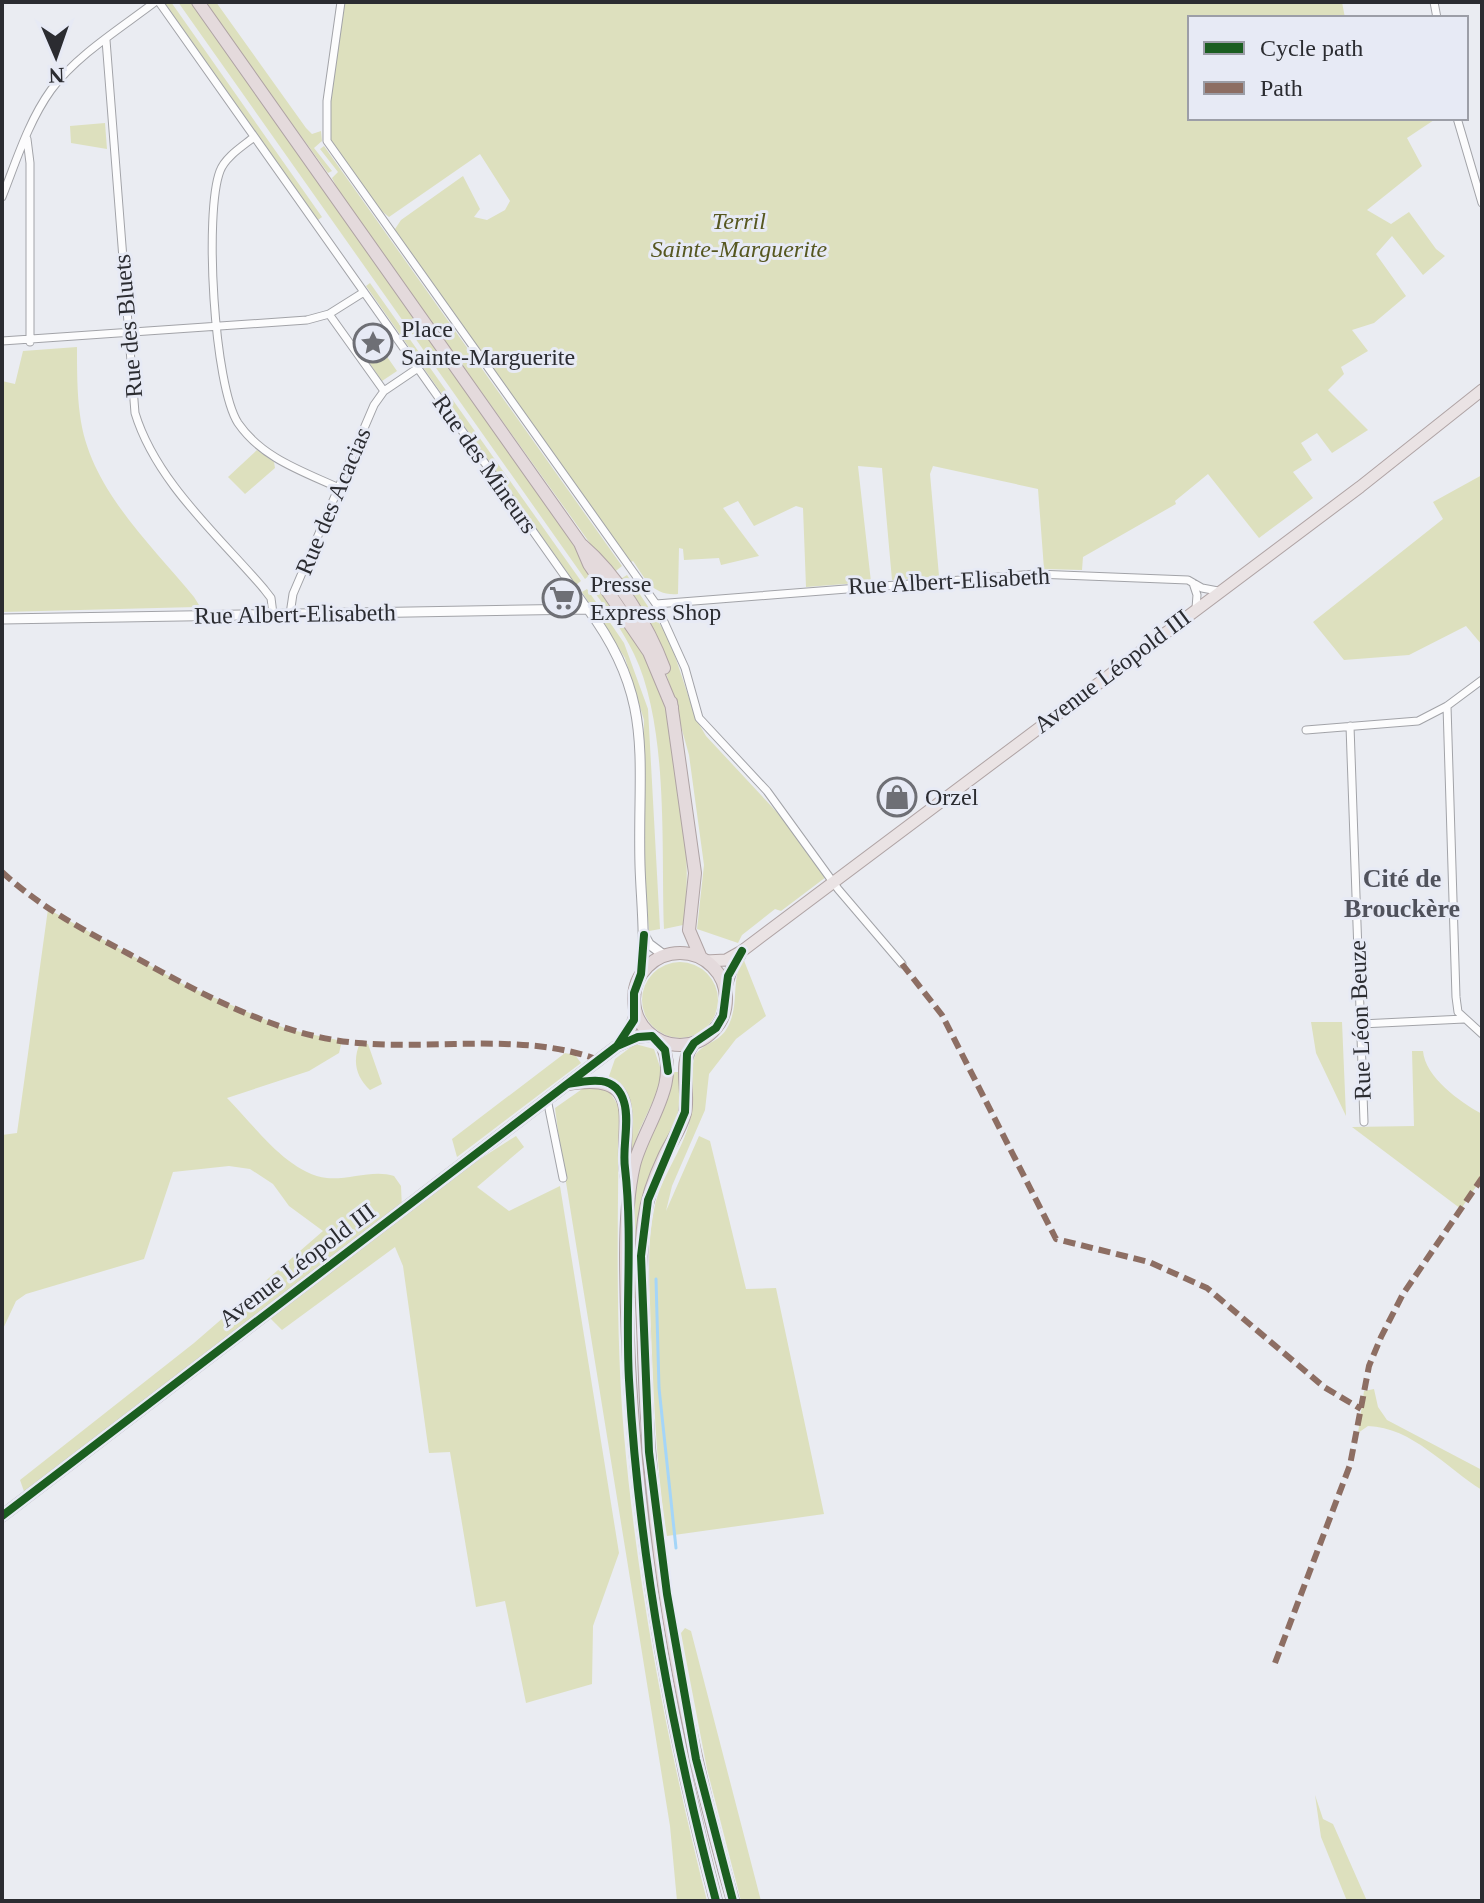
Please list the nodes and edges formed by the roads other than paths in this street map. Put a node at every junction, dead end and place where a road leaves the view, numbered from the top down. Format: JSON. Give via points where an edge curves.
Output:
{"nodes":[{"id":1,"x":157,"y":2,"type":"edge"},
{"id":2,"x":198,"y":2,"type":"edge"},
{"id":3,"x":341,"y":2,"type":"edge"},
{"id":4,"x":106,"y":40,"type":"junction"},
{"id":5,"x":1458,"y":120,"type":"edge"},
{"id":6,"x":26,"y":137,"type":"junction"},
{"id":7,"x":254,"y":137,"type":"junction"},
{"id":8,"x":2,"y":197,"type":"edge"},
{"id":9,"x":1482,"y":203,"type":"edge"},
{"id":10,"x":364,"y":292,"type":"junction"},
{"id":11,"x":329,"y":314,"type":"junction"},
{"id":12,"x":217,"y":327,"type":"junction"},
{"id":13,"x":127,"y":334,"type":"junction"},
{"id":14,"x":2,"y":341,"type":"edge"},
{"id":15,"x":30,"y":342,"type":"junction"},
{"id":16,"x":418,"y":368,"type":"junction"},
{"id":17,"x":1482,"y":390,"type":"edge"},
{"id":18,"x":384,"y":391,"type":"junction"},
{"id":19,"x":339,"y":488,"type":"junction"},
{"id":20,"x":1193,"y":583,"type":"junction"},
{"id":21,"x":1218,"y":591,"type":"junction"},
{"id":22,"x":656,"y":604,"type":"junction"},
{"id":23,"x":1196,"y":608,"type":"junction"},
{"id":24,"x":588,"y":609,"type":"junction"},
{"id":25,"x":273,"y":614,"type":"junction"},
{"id":26,"x":290,"y":614,"type":"junction"},
{"id":27,"x":2,"y":619,"type":"edge"},
{"id":28,"x":1482,"y":680,"type":"edge"},
{"id":29,"x":1447,"y":706,"type":"junction"},
{"id":30,"x":1350,"y":726,"type":"junction"},
{"id":31,"x":1306,"y":730,"type":"dead end"},
{"id":32,"x":834,"y":883,"type":"junction"},
{"id":33,"x":689,"y":930,"type":"junction"},
{"id":34,"x":644,"y":935,"type":"junction"},
{"id":35,"x":742,"y":951,"type":"junction"},
{"id":36,"x":668,"y":955,"type":"junction"},
{"id":37,"x":703,"y":960,"type":"junction"},
{"id":38,"x":902,"y":964,"type":"dead end"},
{"id":39,"x":641,"y":974,"type":"junction"},
{"id":40,"x":725,"y":990,"type":"junction"},
{"id":41,"x":636,"y":1012,"type":"junction"},
{"id":42,"x":1464,"y":1019,"type":"junction"},
{"id":43,"x":1361,"y":1024,"type":"junction"},
{"id":44,"x":1482,"y":1034,"type":"edge"},
{"id":45,"x":656,"y":1038,"type":"junction"},
{"id":46,"x":694,"y":1043,"type":"junction"},
{"id":47,"x":617,"y":1046,"type":"junction"},
{"id":48,"x":568,"y":1084,"type":"junction"},
{"id":49,"x":547,"y":1099,"type":"junction"},
{"id":50,"x":1364,"y":1122,"type":"dead end"},
{"id":51,"x":563,"y":1178,"type":"dead end"},
{"id":52,"x":630,"y":1187,"type":"junction"},
{"id":53,"x":2,"y":1516,"type":"edge"},
{"id":54,"x":716,"y":1901,"type":"edge"},
{"id":55,"x":733,"y":1901,"type":"edge"}],
"edges":[{"from":1,"to":4,"type":"street"},
{"from":1,"to":7,"type":"street","name":"Rue des Mineurs"},
{"from":2,"to":33,"type":"highway","via":[[580,543],[649,652],[672,707],[695,873]]},
{"from":3,"to":22,"type":"street","via":[[327,101],[327,141]]},
{"from":4,"to":6,"type":"street","via":[[52,88]]},
{"from":4,"to":13,"type":"street","name":"Rue des Bluets"},
{"from":5,"to":9,"type":"street"},
{"from":6,"to":8,"type":"street"},
{"from":6,"to":15,"type":"street"},
{"from":7,"to":10,"type":"street","name":"Rue des Mineurs"},
{"from":7,"to":12,"type":"street","via":[[223,164],[217,185],[212,231]]},
{"from":10,"to":11,"type":"street"},
{"from":10,"to":16,"type":"street","name":"Rue des Mineurs"},
{"from":11,"to":12,"type":"street"},
{"from":11,"to":18,"type":"street"},
{"from":12,"to":13,"type":"street"},
{"from":12,"to":19,"type":"street","via":[[222,383],[239,424],[274,457]]},
{"from":13,"to":15,"type":"street"},
{"from":13,"to":25,"type":"street","name":"Rue des Bluets","via":[[132,393],[145,440],[172,483],[267,593]]},
{"from":14,"to":15,"type":"street"},
{"from":16,"to":18,"type":"street"},
{"from":16,"to":24,"type":"street","name":"Rue des Mineurs"},
{"from":17,"to":21,"type":"main road","name":"Avenue Léopold III"},
{"from":18,"to":19,"type":"street","name":"Rue des Acacias"},
{"from":19,"to":26,"type":"street","name":"Rue des Acacias","via":[[293,594]]},
{"from":20,"to":21,"type":"street","name":"Rue Albert-Elisabeth"},
{"from":20,"to":22,"type":"street","name":"Rue Albert-Elisabeth","via":[[1036,574]]},
{"from":20,"to":23,"type":"street"},
{"from":21,"to":23,"type":"main road","name":"Avenue Léopold III"},
{"from":22,"to":32,"type":"street","via":[[685,668],[699,718],[767,791]]},
{"from":23,"to":32,"type":"main road","name":"Avenue Léopold III"},
{"from":24,"to":26,"type":"street","name":"Rue Albert-Elisabeth"},
{"from":24,"to":34,"type":"street","name":"Rue des Mineurs","via":[[619,655],[639,716]]},
{"from":25,"to":26,"type":"street","name":"Rue Albert-Elisabeth"},
{"from":25,"to":27,"type":"street","name":"Rue Albert-Elisabeth"},
{"from":28,"to":29,"type":"street"},
{"from":29,"to":30,"type":"street","via":[[1418,721]]},
{"from":29,"to":42,"type":"street","via":[[1456,997]]},
{"from":30,"to":31,"type":"street"},
{"from":30,"to":43,"type":"street","name":"Rue Léon Beuze"},
{"from":32,"to":35,"type":"main road","name":"Avenue Léopold III"},
{"from":32,"to":38,"type":"street"},
{"from":33,"to":36,"type":"highway"},
{"from":33,"to":37,"type":"highway"},
{"from":34,"to":36,"type":"street"},
{"from":34,"to":39,"type":"street","name":"Rue des Mineurs"},
{"from":35,"to":37,"type":"main road","name":"Avenue Léopold III","via":[[726,960]]},
{"from":35,"to":40,"type":"main road","name":"Avenue Léopold III"},
{"from":36,"to":37,"type":"highway"},
{"from":36,"to":39,"type":"highway"},
{"from":37,"to":40,"type":"highway","via":[[717,972]]},
{"from":39,"to":41,"type":"highway","via":[[634,993]]},
{"from":40,"to":46,"type":"highway","via":[[723,1016],[716,1028]]},
{"from":41,"to":45,"type":"highway"},
{"from":41,"to":47,"type":"main road","name":"Avenue Léopold III"},
{"from":42,"to":43,"type":"street"},
{"from":42,"to":44,"type":"street"},
{"from":43,"to":50,"type":"street","name":"Rue Léon Beuze"},
{"from":45,"to":46,"type":"highway"},
{"from":45,"to":47,"type":"main road","name":"Avenue Léopold III","via":[[638,1037]]},
{"from":45,"to":52,"type":"highway","via":[[665,1050],[668,1077],[642,1137]]},
{"from":46,"to":55,"type":"highway","via":[[685,1064],[685,1112],[644,1218],[644,1373],[656,1515],[679,1669]]},
{"from":47,"to":48,"type":"main road","name":"Avenue Léopold III"},
{"from":48,"to":49,"type":"main road","name":"Avenue Léopold III"},
{"from":48,"to":52,"type":"highway","via":[[596,1079],[620,1093]]},
{"from":49,"to":51,"type":"street"},
{"from":49,"to":53,"type":"main road","name":"Avenue Léopold III"},
{"from":52,"to":54,"type":"highway","via":[[629,1377],[641,1519],[665,1683]]}]}
